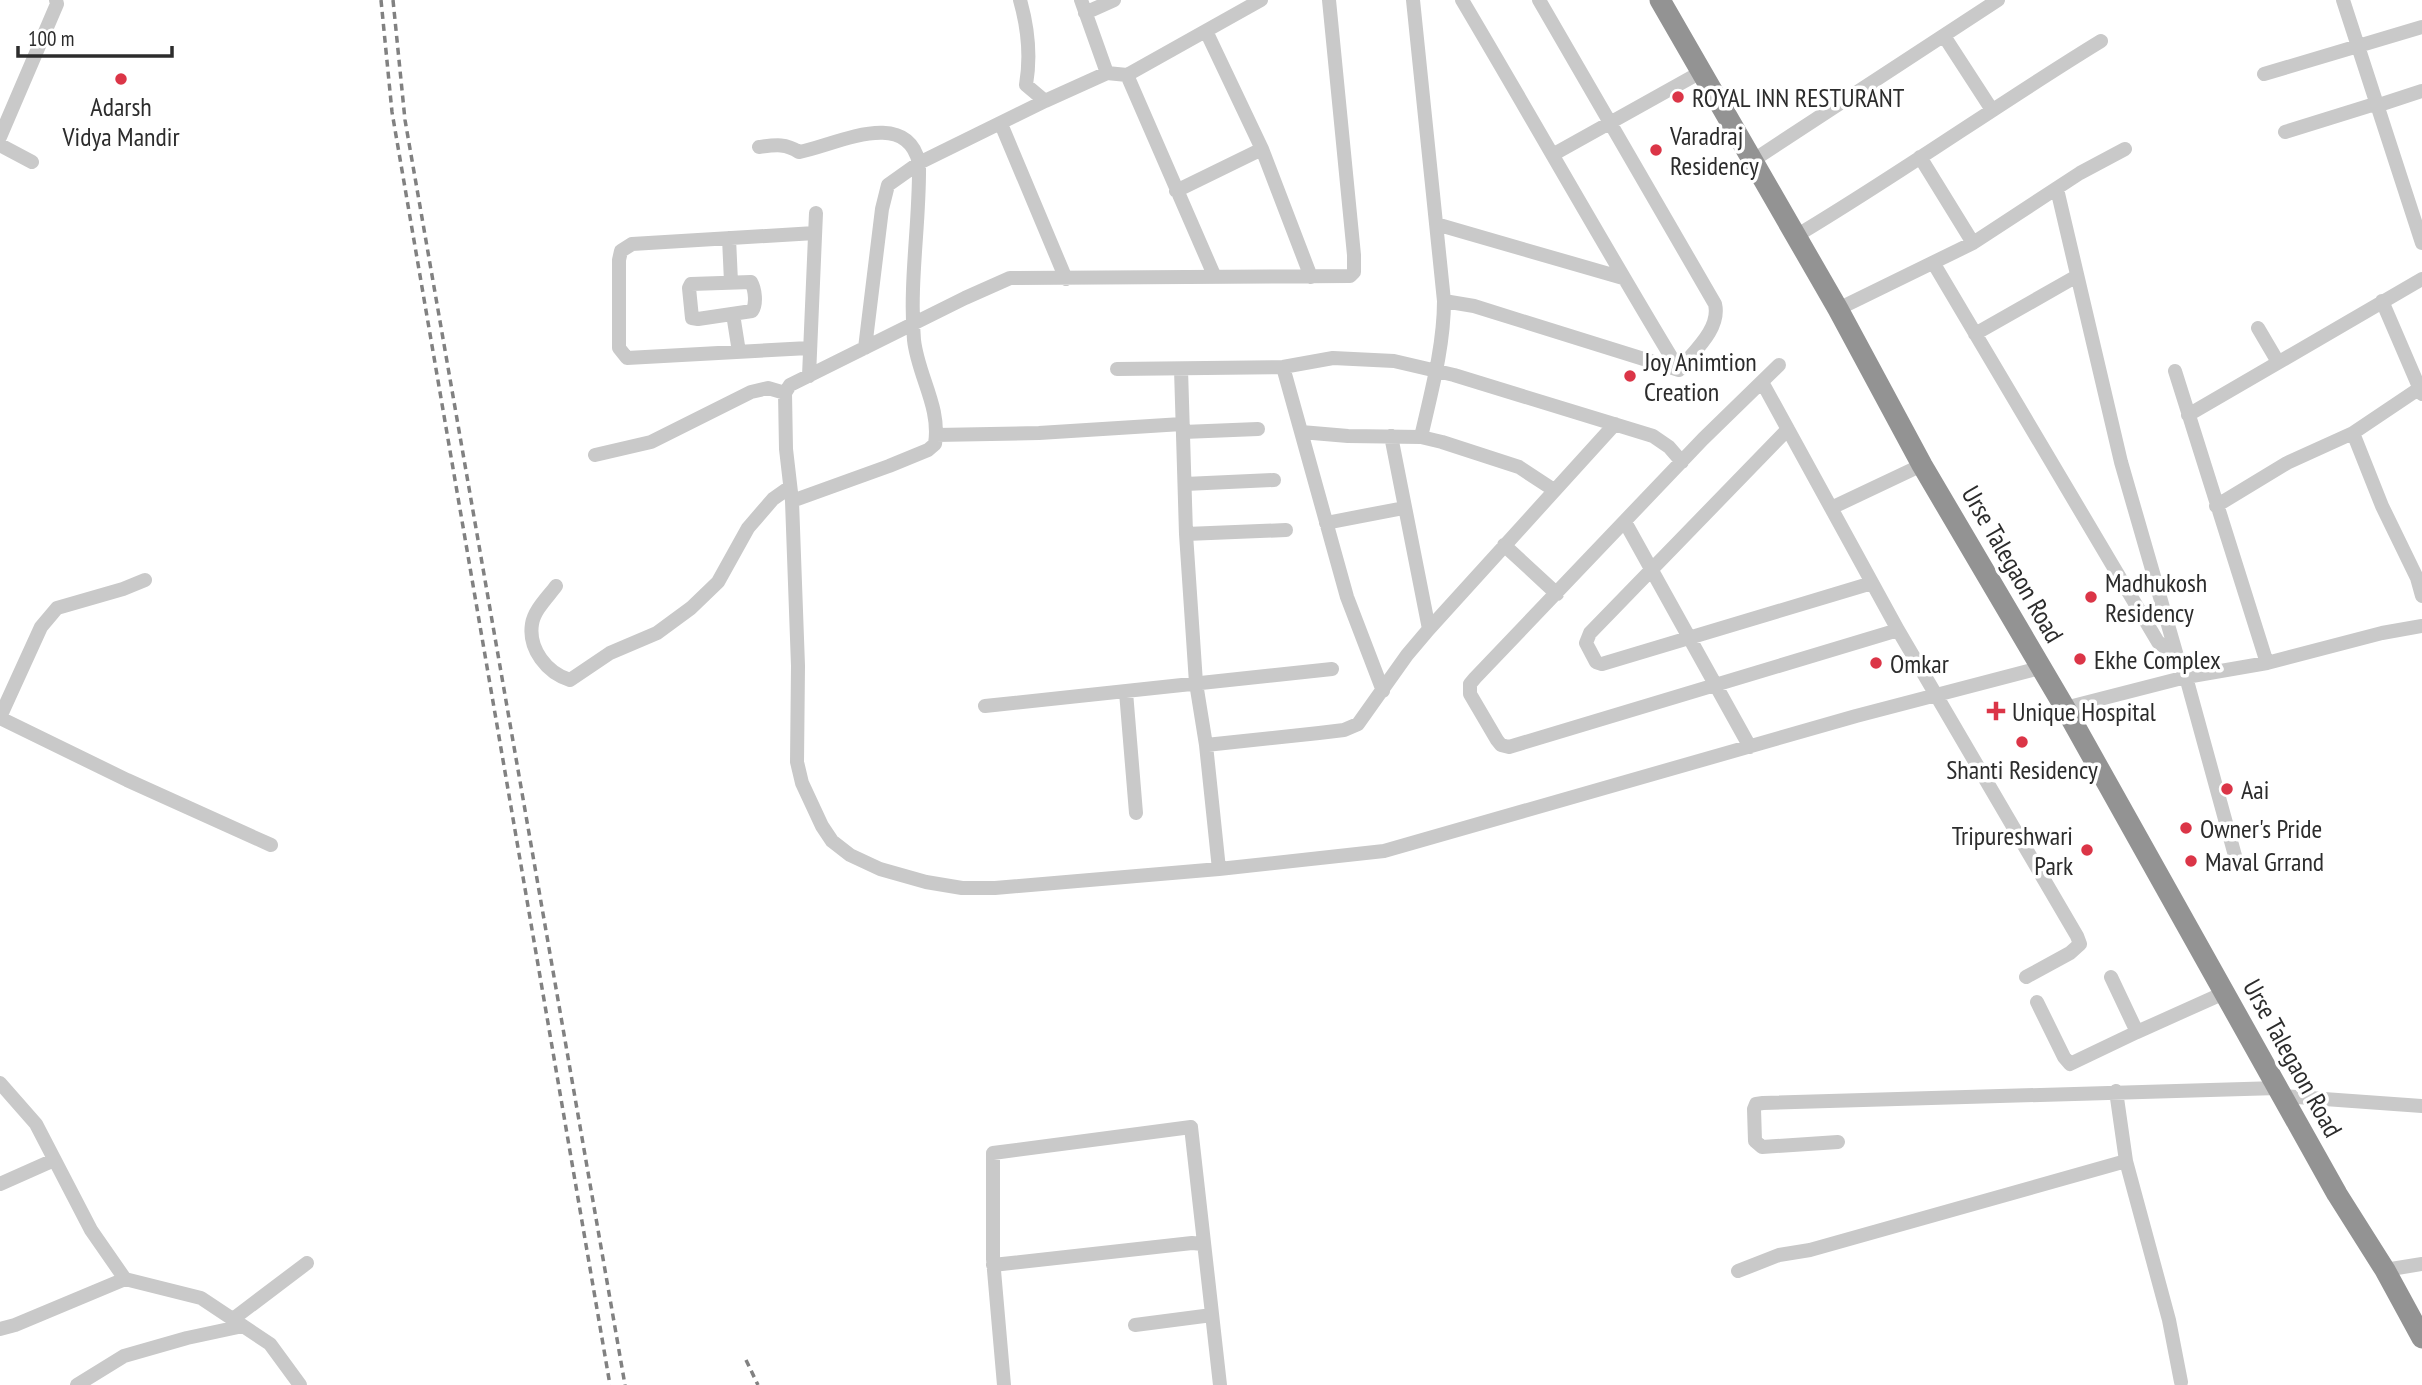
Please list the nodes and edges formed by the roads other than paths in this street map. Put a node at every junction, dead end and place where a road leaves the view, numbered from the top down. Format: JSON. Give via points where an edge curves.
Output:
{"nodes":[{"id":1,"x":56,"y":0,"type":"edge"},
{"id":2,"x":1020,"y":0,"type":"edge"},
{"id":3,"x":1114,"y":0,"type":"edge"},
{"id":4,"x":1261,"y":0,"type":"edge"},
{"id":5,"x":1329,"y":0,"type":"edge"},
{"id":6,"x":1413,"y":0,"type":"edge"},
{"id":7,"x":1462,"y":0,"type":"edge"},
{"id":8,"x":1539,"y":0,"type":"edge"},
{"id":9,"x":1660,"y":0,"type":"edge"},
{"id":10,"x":1998,"y":0,"type":"edge"},
{"id":11,"x":2343,"y":0,"type":"edge"},
{"id":12,"x":1083,"y":7,"type":"edge"},
{"id":13,"x":2422,"y":27,"type":"edge"},
{"id":14,"x":1206,"y":31,"type":"junction"},
{"id":15,"x":1944,"y":36,"type":"junction"},
{"id":16,"x":2101,"y":41,"type":"dead end"},
{"id":17,"x":2357,"y":46,"type":"junction"},
{"id":18,"x":1701,"y":72,"type":"junction"},
{"id":19,"x":1107,"y":73,"type":"junction"},
{"id":20,"x":2264,"y":74,"type":"dead end"},
{"id":21,"x":1127,"y":75,"type":"junction"},
{"id":22,"x":2422,"y":91,"type":"edge"},
{"id":23,"x":1045,"y":101,"type":"junction"},
{"id":24,"x":2376,"y":105,"type":"junction"},
{"id":25,"x":1992,"y":110,"type":"junction"},
{"id":26,"x":1610,"y":123,"type":"junction"},
{"id":27,"x":1001,"y":124,"type":"junction"},
{"id":28,"x":2285,"y":132,"type":"dead end"},
{"id":29,"x":0,"y":137,"type":"edge"},
{"id":30,"x":0,"y":145,"type":"edge"},
{"id":31,"x":759,"y":147,"type":"dead end"},
{"id":32,"x":1262,"y":149,"type":"junction"},
{"id":33,"x":2125,"y":149,"type":"dead end"},
{"id":34,"x":1554,"y":154,"type":"junction"},
{"id":35,"x":1920,"y":157,"type":"junction"},
{"id":36,"x":1752,"y":161,"type":"junction"},
{"id":37,"x":32,"y":162,"type":"dead end"},
{"id":38,"x":919,"y":163,"type":"junction"},
{"id":39,"x":2057,"y":189,"type":"junction"},
{"id":40,"x":1176,"y":191,"type":"junction"},
{"id":41,"x":816,"y":213,"type":"dead end"},
{"id":42,"x":1436,"y":224,"type":"junction"},
{"id":43,"x":815,"y":233,"type":"junction"},
{"id":44,"x":1796,"y":236,"type":"junction"},
{"id":45,"x":729,"y":238,"type":"junction"},
{"id":46,"x":1973,"y":243,"type":"junction"},
{"id":47,"x":2422,"y":243,"type":"edge"},
{"id":48,"x":1934,"y":264,"type":"junction"},
{"id":49,"x":1214,"y":275,"type":"junction"},
{"id":50,"x":1311,"y":276,"type":"junction"},
{"id":51,"x":2077,"y":276,"type":"junction"},
{"id":52,"x":1623,"y":278,"type":"junction"},
{"id":53,"x":1066,"y":279,"type":"junction"},
{"id":54,"x":2422,"y":279,"type":"edge"},
{"id":55,"x":731,"y":282,"type":"junction"},
{"id":56,"x":1444,"y":301,"type":"junction"},
{"id":57,"x":2382,"y":301,"type":"junction"},
{"id":58,"x":1838,"y":309,"type":"junction"},
{"id":59,"x":733,"y":314,"type":"junction"},
{"id":60,"x":913,"y":324,"type":"junction"},
{"id":61,"x":2258,"y":328,"type":"dead end"},
{"id":62,"x":1975,"y":334,"type":"junction"},
{"id":63,"x":809,"y":348,"type":"junction"},
{"id":64,"x":865,"y":348,"type":"junction"},
{"id":65,"x":739,"y":352,"type":"junction"},
{"id":66,"x":2278,"y":362,"type":"junction"},
{"id":67,"x":1779,"y":365,"type":"dead end"},
{"id":68,"x":1283,"y":368,"type":"junction"},
{"id":69,"x":1117,"y":369,"type":"dead end"},
{"id":70,"x":1181,"y":369,"type":"junction"},
{"id":71,"x":1435,"y":370,"type":"junction"},
{"id":72,"x":1679,"y":370,"type":"junction"},
{"id":73,"x":2175,"y":371,"type":"dead end"},
{"id":74,"x":809,"y":376,"type":"junction"},
{"id":75,"x":1762,"y":382,"type":"junction"},
{"id":76,"x":2421,"y":391,"type":"edge"},
{"id":77,"x":785,"y":393,"type":"junction"},
{"id":78,"x":2188,"y":415,"type":"junction"},
{"id":79,"x":1615,"y":424,"type":"junction"},
{"id":80,"x":1183,"y":428,"type":"junction"},
{"id":81,"x":1258,"y":429,"type":"dead end"},
{"id":82,"x":1788,"y":429,"type":"junction"},
{"id":83,"x":1301,"y":432,"type":"junction"},
{"id":84,"x":2353,"y":433,"type":"junction"},
{"id":85,"x":936,"y":435,"type":"junction"},
{"id":86,"x":1391,"y":436,"type":"junction"},
{"id":87,"x":1420,"y":437,"type":"junction"},
{"id":88,"x":595,"y":455,"type":"dead end"},
{"id":89,"x":1682,"y":462,"type":"junction"},
{"id":90,"x":1922,"y":465,"type":"junction"},
{"id":91,"x":1274,"y":480,"type":"dead end"},
{"id":92,"x":1185,"y":485,"type":"junction"},
{"id":93,"x":1554,"y":490,"type":"junction"},
{"id":94,"x":791,"y":494,"type":"junction"},
{"id":95,"x":2216,"y":506,"type":"junction"},
{"id":96,"x":1404,"y":508,"type":"junction"},
{"id":97,"x":1831,"y":508,"type":"junction"},
{"id":98,"x":1625,"y":522,"type":"junction"},
{"id":99,"x":1326,"y":523,"type":"junction"},
{"id":100,"x":1286,"y":530,"type":"dead end"},
{"id":101,"x":1186,"y":534,"type":"junction"},
{"id":102,"x":1504,"y":545,"type":"junction"},
{"id":103,"x":1652,"y":571,"type":"junction"},
{"id":104,"x":145,"y":580,"type":"dead end"},
{"id":105,"x":1872,"y":583,"type":"junction"},
{"id":106,"x":555,"y":586,"type":"dead end"},
{"id":107,"x":1557,"y":594,"type":"junction"},
{"id":108,"x":2422,"y":596,"type":"edge"},
{"id":109,"x":2422,"y":626,"type":"edge"},
{"id":110,"x":1429,"y":629,"type":"junction"},
{"id":111,"x":1898,"y":631,"type":"junction"},
{"id":112,"x":1690,"y":638,"type":"junction"},
{"id":113,"x":2177,"y":656,"type":"junction"},
{"id":114,"x":2267,"y":663,"type":"junction"},
{"id":115,"x":2040,"y":668,"type":"junction"},
{"id":116,"x":1332,"y":669,"type":"dead end"},
{"id":117,"x":2186,"y":677,"type":"junction"},
{"id":118,"x":1196,"y":684,"type":"junction"},
{"id":119,"x":1716,"y":686,"type":"junction"},
{"id":120,"x":1383,"y":691,"type":"junction"},
{"id":121,"x":1126,"y":692,"type":"junction"},
{"id":122,"x":1937,"y":695,"type":"junction"},
{"id":123,"x":985,"y":706,"type":"dead end"},
{"id":124,"x":2065,"y":708,"type":"junction"},
{"id":125,"x":0,"y":718,"type":"edge"},
{"id":126,"x":1206,"y":745,"type":"junction"},
{"id":127,"x":1750,"y":747,"type":"junction"},
{"id":128,"x":1136,"y":813,"type":"dead end"},
{"id":129,"x":271,"y":845,"type":"dead end"},
{"id":130,"x":2237,"y":863,"type":"dead end"},
{"id":131,"x":1219,"y":869,"type":"junction"},
{"id":132,"x":2026,"y":977,"type":"dead end"},
{"id":133,"x":2111,"y":977,"type":"dead end"},
{"id":134,"x":2224,"y":993,"type":"junction"},
{"id":135,"x":2037,"y":1002,"type":"dead end"},
{"id":136,"x":2137,"y":1032,"type":"junction"},
{"id":137,"x":0,"y":1083,"type":"edge"},
{"id":138,"x":2116,"y":1091,"type":"junction"},
{"id":139,"x":2280,"y":1092,"type":"junction"},
{"id":140,"x":6,"y":1099,"type":"edge"},
{"id":141,"x":2422,"y":1106,"type":"edge"},
{"id":142,"x":1838,"y":1142,"type":"dead end"},
{"id":143,"x":54,"y":1160,"type":"junction"},
{"id":144,"x":2126,"y":1161,"type":"junction"},
{"id":145,"x":0,"y":1184,"type":"edge"},
{"id":146,"x":1203,"y":1244,"type":"junction"},
{"id":147,"x":307,"y":1263,"type":"dead end"},
{"id":148,"x":2422,"y":1264,"type":"edge"},
{"id":149,"x":993,"y":1265,"type":"junction"},
{"id":150,"x":2385,"y":1270,"type":"junction"},
{"id":151,"x":1738,"y":1271,"type":"dead end"},
{"id":152,"x":125,"y":1279,"type":"junction"},
{"id":153,"x":1212,"y":1315,"type":"junction"},
{"id":154,"x":238,"y":1322,"type":"junction"},
{"id":155,"x":1135,"y":1325,"type":"dead end"},
{"id":156,"x":0,"y":1329,"type":"edge"},
{"id":157,"x":2422,"y":1338,"type":"edge"},
{"id":158,"x":2181,"y":1382,"type":"dead end"},
{"id":159,"x":77,"y":1385,"type":"edge"},
{"id":160,"x":300,"y":1385,"type":"edge"},
{"id":161,"x":1004,"y":1385,"type":"edge"},
{"id":162,"x":1220,"y":1385,"type":"edge"}],
"edges":[{"from":1,"to":29,"type":"street"},
{"from":2,"to":23,"type":"street","via":[[1030,63],[1026,85]]},
{"from":3,"to":12,"type":"street"},
{"from":4,"to":14,"type":"street"},
{"from":5,"to":50,"type":"street","via":[[1354,272],[1350,276]]},
{"from":6,"to":42,"type":"street"},
{"from":7,"to":34,"type":"street"},
{"from":8,"to":26,"type":"street"},
{"from":9,"to":18,"type":"highway","name":"Urse Talegaon Road"},
{"from":10,"to":15,"type":"street"},
{"from":11,"to":17,"type":"street"},
{"from":12,"to":19,"type":"street"},
{"from":13,"to":17,"type":"street"},
{"from":14,"to":21,"type":"street"},
{"from":14,"to":32,"type":"street"},
{"from":15,"to":25,"type":"street"},
{"from":15,"to":36,"type":"street"},
{"from":16,"to":25,"type":"street"},
{"from":17,"to":20,"type":"street"},
{"from":17,"to":24,"type":"street"},
{"from":18,"to":26,"type":"street"},
{"from":18,"to":36,"type":"highway","name":"Urse Talegaon Road"},
{"from":19,"to":21,"type":"street"},
{"from":19,"to":23,"type":"street"},
{"from":21,"to":40,"type":"street"},
{"from":22,"to":24,"type":"street"},
{"from":23,"to":27,"type":"street"},
{"from":24,"to":28,"type":"street"},
{"from":24,"to":47,"type":"street"},
{"from":25,"to":35,"type":"street"},
{"from":26,"to":34,"type":"street"},
{"from":26,"to":72,"type":"street","via":[[1715,304],[1715,324]]},
{"from":27,"to":38,"type":"street"},
{"from":27,"to":53,"type":"street"},
{"from":30,"to":37,"type":"street"},
{"from":31,"to":38,"type":"street","via":[[789,146],[799,152],[863,133],[887,133],[909,144]]},
{"from":32,"to":40,"type":"street"},
{"from":32,"to":50,"type":"street"},
{"from":33,"to":39,"type":"street"},
{"from":34,"to":52,"type":"street"},
{"from":35,"to":44,"type":"street"},
{"from":35,"to":46,"type":"street"},
{"from":36,"to":44,"type":"highway","name":"Urse Talegaon Road"},
{"from":38,"to":60,"type":"street"},
{"from":38,"to":64,"type":"street","via":[[895,178],[885,192]]},
{"from":39,"to":46,"type":"street"},
{"from":39,"to":51,"type":"street"},
{"from":40,"to":49,"type":"street"},
{"from":41,"to":43,"type":"street"},
{"from":42,"to":52,"type":"street"},
{"from":42,"to":56,"type":"street"},
{"from":43,"to":45,"type":"street"},
{"from":43,"to":63,"type":"street"},
{"from":44,"to":58,"type":"highway","name":"Urse Talegaon Road"},
{"from":45,"to":55,"type":"street"},
{"from":45,"to":65,"type":"street","via":[[632,244],[621,251],[619,348],[627,358]]},
{"from":46,"to":48,"type":"street"},
{"from":48,"to":58,"type":"street"},
{"from":48,"to":62,"type":"street"},
{"from":49,"to":50,"type":"street"},
{"from":49,"to":53,"type":"street"},
{"from":51,"to":62,"type":"street"},
{"from":51,"to":113,"type":"street","via":[[2121,462]]},
{"from":52,"to":72,"type":"street"},
{"from":53,"to":60,"type":"street","via":[[1010,278]]},
{"from":54,"to":57,"type":"street"},
{"from":55,"to":59,"type":"street","via":[[751,282],[755,306],[752,311]]},
{"from":55,"to":59,"type":"street","via":[[691,284],[689,288],[692,318]]},
{"from":56,"to":71,"type":"street"},
{"from":56,"to":72,"type":"street","via":[[1475,306]]},
{"from":57,"to":66,"type":"street"},
{"from":57,"to":76,"type":"street"},
{"from":58,"to":90,"type":"highway","name":"Urse Talegaon Road"},
{"from":59,"to":65,"type":"street"},
{"from":60,"to":64,"type":"street"},
{"from":60,"to":85,"type":"street"},
{"from":61,"to":66,"type":"street"},
{"from":62,"to":113,"type":"street","via":[[2158,642]]},
{"from":63,"to":65,"type":"street"},
{"from":63,"to":74,"type":"street"},
{"from":64,"to":74,"type":"street"},
{"from":66,"to":78,"type":"street"},
{"from":67,"to":75,"type":"street"},
{"from":68,"to":70,"type":"street"},
{"from":68,"to":71,"type":"street","via":[[1333,358],[1394,361]]},
{"from":68,"to":83,"type":"street"},
{"from":69,"to":70,"type":"street"},
{"from":70,"to":80,"type":"street"},
{"from":71,"to":79,"type":"street"},
{"from":71,"to":87,"type":"street"},
{"from":73,"to":78,"type":"street"},
{"from":74,"to":77,"type":"street","via":[[790,385]]},
{"from":75,"to":82,"type":"street"},
{"from":75,"to":89,"type":"street"},
{"from":76,"to":84,"type":"street"},
{"from":77,"to":88,"type":"street","via":[[768,388],[751,392],[651,442]]},
{"from":77,"to":94,"type":"street"},
{"from":78,"to":95,"type":"street"},
{"from":79,"to":89,"type":"street","via":[[1653,436]]},
{"from":79,"to":93,"type":"street"},
{"from":80,"to":81,"type":"street"},
{"from":80,"to":85,"type":"street"},
{"from":80,"to":92,"type":"street"},
{"from":82,"to":97,"type":"street"},
{"from":82,"to":103,"type":"street"},
{"from":83,"to":86,"type":"street"},
{"from":83,"to":99,"type":"street"},
{"from":84,"to":95,"type":"street","via":[[2287,463]]},
{"from":84,"to":108,"type":"street"},
{"from":85,"to":94,"type":"street","via":[[928,450]]},
{"from":86,"to":87,"type":"street"},
{"from":86,"to":96,"type":"street"},
{"from":87,"to":93,"type":"street","via":[[1519,467]]},
{"from":89,"to":98,"type":"street"},
{"from":90,"to":97,"type":"street"},
{"from":90,"to":115,"type":"highway","name":"Urse Talegaon Road"},
{"from":91,"to":92,"type":"street"},
{"from":92,"to":101,"type":"street"},
{"from":93,"to":102,"type":"street"},
{"from":94,"to":106,"type":"street","via":[[773,499],[748,528],[718,582],[691,608],[657,634],[610,653],[570,680],[541,660],[533,639],[532,624]]},
{"from":94,"to":131,"type":"street","via":[[797,762],[810,804],[832,841],[880,869],[962,888]]},
{"from":95,"to":114,"type":"street"},
{"from":96,"to":99,"type":"street"},
{"from":96,"to":110,"type":"street"},
{"from":97,"to":105,"type":"street"},
{"from":98,"to":103,"type":"street"},
{"from":98,"to":107,"type":"street"},
{"from":99,"to":120,"type":"street","via":[[1347,597]]},
{"from":100,"to":101,"type":"street"},
{"from":101,"to":118,"type":"street"},
{"from":102,"to":107,"type":"street"},
{"from":102,"to":110,"type":"street"},
{"from":103,"to":112,"type":"street"},
{"from":103,"to":112,"type":"street","via":[[1590,633],[1586,643],[1596,662]]},
{"from":104,"to":125,"type":"street","via":[[57,608],[41,627]]},
{"from":105,"to":111,"type":"street"},
{"from":105,"to":112,"type":"street"},
{"from":107,"to":119,"type":"street","via":[[1470,684],[1470,694],[1501,745],[1509,747]]},
{"from":109,"to":114,"type":"street"},
{"from":110,"to":120,"type":"street"},
{"from":111,"to":119,"type":"street"},
{"from":111,"to":122,"type":"street"},
{"from":112,"to":119,"type":"street"},
{"from":113,"to":117,"type":"street"},
{"from":114,"to":117,"type":"street"},
{"from":115,"to":122,"type":"street"},
{"from":115,"to":124,"type":"highway","name":"Urse Talegaon Road"},
{"from":116,"to":118,"type":"street"},
{"from":117,"to":124,"type":"street"},
{"from":117,"to":130,"type":"street"},
{"from":118,"to":121,"type":"street"},
{"from":118,"to":126,"type":"street"},
{"from":119,"to":127,"type":"street"},
{"from":120,"to":126,"type":"street","via":[[1359,724],[1344,730]]},
{"from":121,"to":123,"type":"street"},
{"from":121,"to":128,"type":"street"},
{"from":122,"to":127,"type":"street"},
{"from":122,"to":132,"type":"street","via":[[2080,944]]},
{"from":124,"to":134,"type":"highway","name":"Urse Talegaon Road"},
{"from":125,"to":129,"type":"street"},
{"from":126,"to":131,"type":"street"},
{"from":127,"to":131,"type":"street","via":[[1384,851]]},
{"from":133,"to":136,"type":"street"},
{"from":134,"to":136,"type":"street"},
{"from":134,"to":139,"type":"highway","name":"Urse Talegaon Road"},
{"from":135,"to":136,"type":"street","via":[[2070,1064]]},
{"from":137,"to":140,"type":"street"},
{"from":138,"to":139,"type":"street"},
{"from":138,"to":142,"type":"street","via":[[1756,1104],[1755,1141],[1762,1147]]},
{"from":138,"to":144,"type":"street"},
{"from":139,"to":141,"type":"street"},
{"from":139,"to":150,"type":"highway","name":"Urse Talegaon Road"},
{"from":140,"to":143,"type":"street","via":[[36,1124]]},
{"from":143,"to":145,"type":"street"},
{"from":143,"to":152,"type":"street","via":[[91,1230]]},
{"from":144,"to":151,"type":"street","via":[[1779,1255]]},
{"from":144,"to":158,"type":"street"},
{"from":146,"to":149,"type":"street"},
{"from":146,"to":149,"type":"street","via":[[1191,1127],[993,1153]]},
{"from":146,"to":153,"type":"street"},
{"from":147,"to":154,"type":"street"},
{"from":148,"to":150,"type":"street"},
{"from":149,"to":161,"type":"street"},
{"from":150,"to":157,"type":"highway","name":"Urse Talegaon Road"},
{"from":152,"to":154,"type":"street","via":[[201,1298]]},
{"from":152,"to":156,"type":"street"},
{"from":153,"to":155,"type":"street"},
{"from":153,"to":162,"type":"street"},
{"from":154,"to":159,"type":"street","via":[[124,1356]]},
{"from":154,"to":160,"type":"street","via":[[270,1344]]}]}
